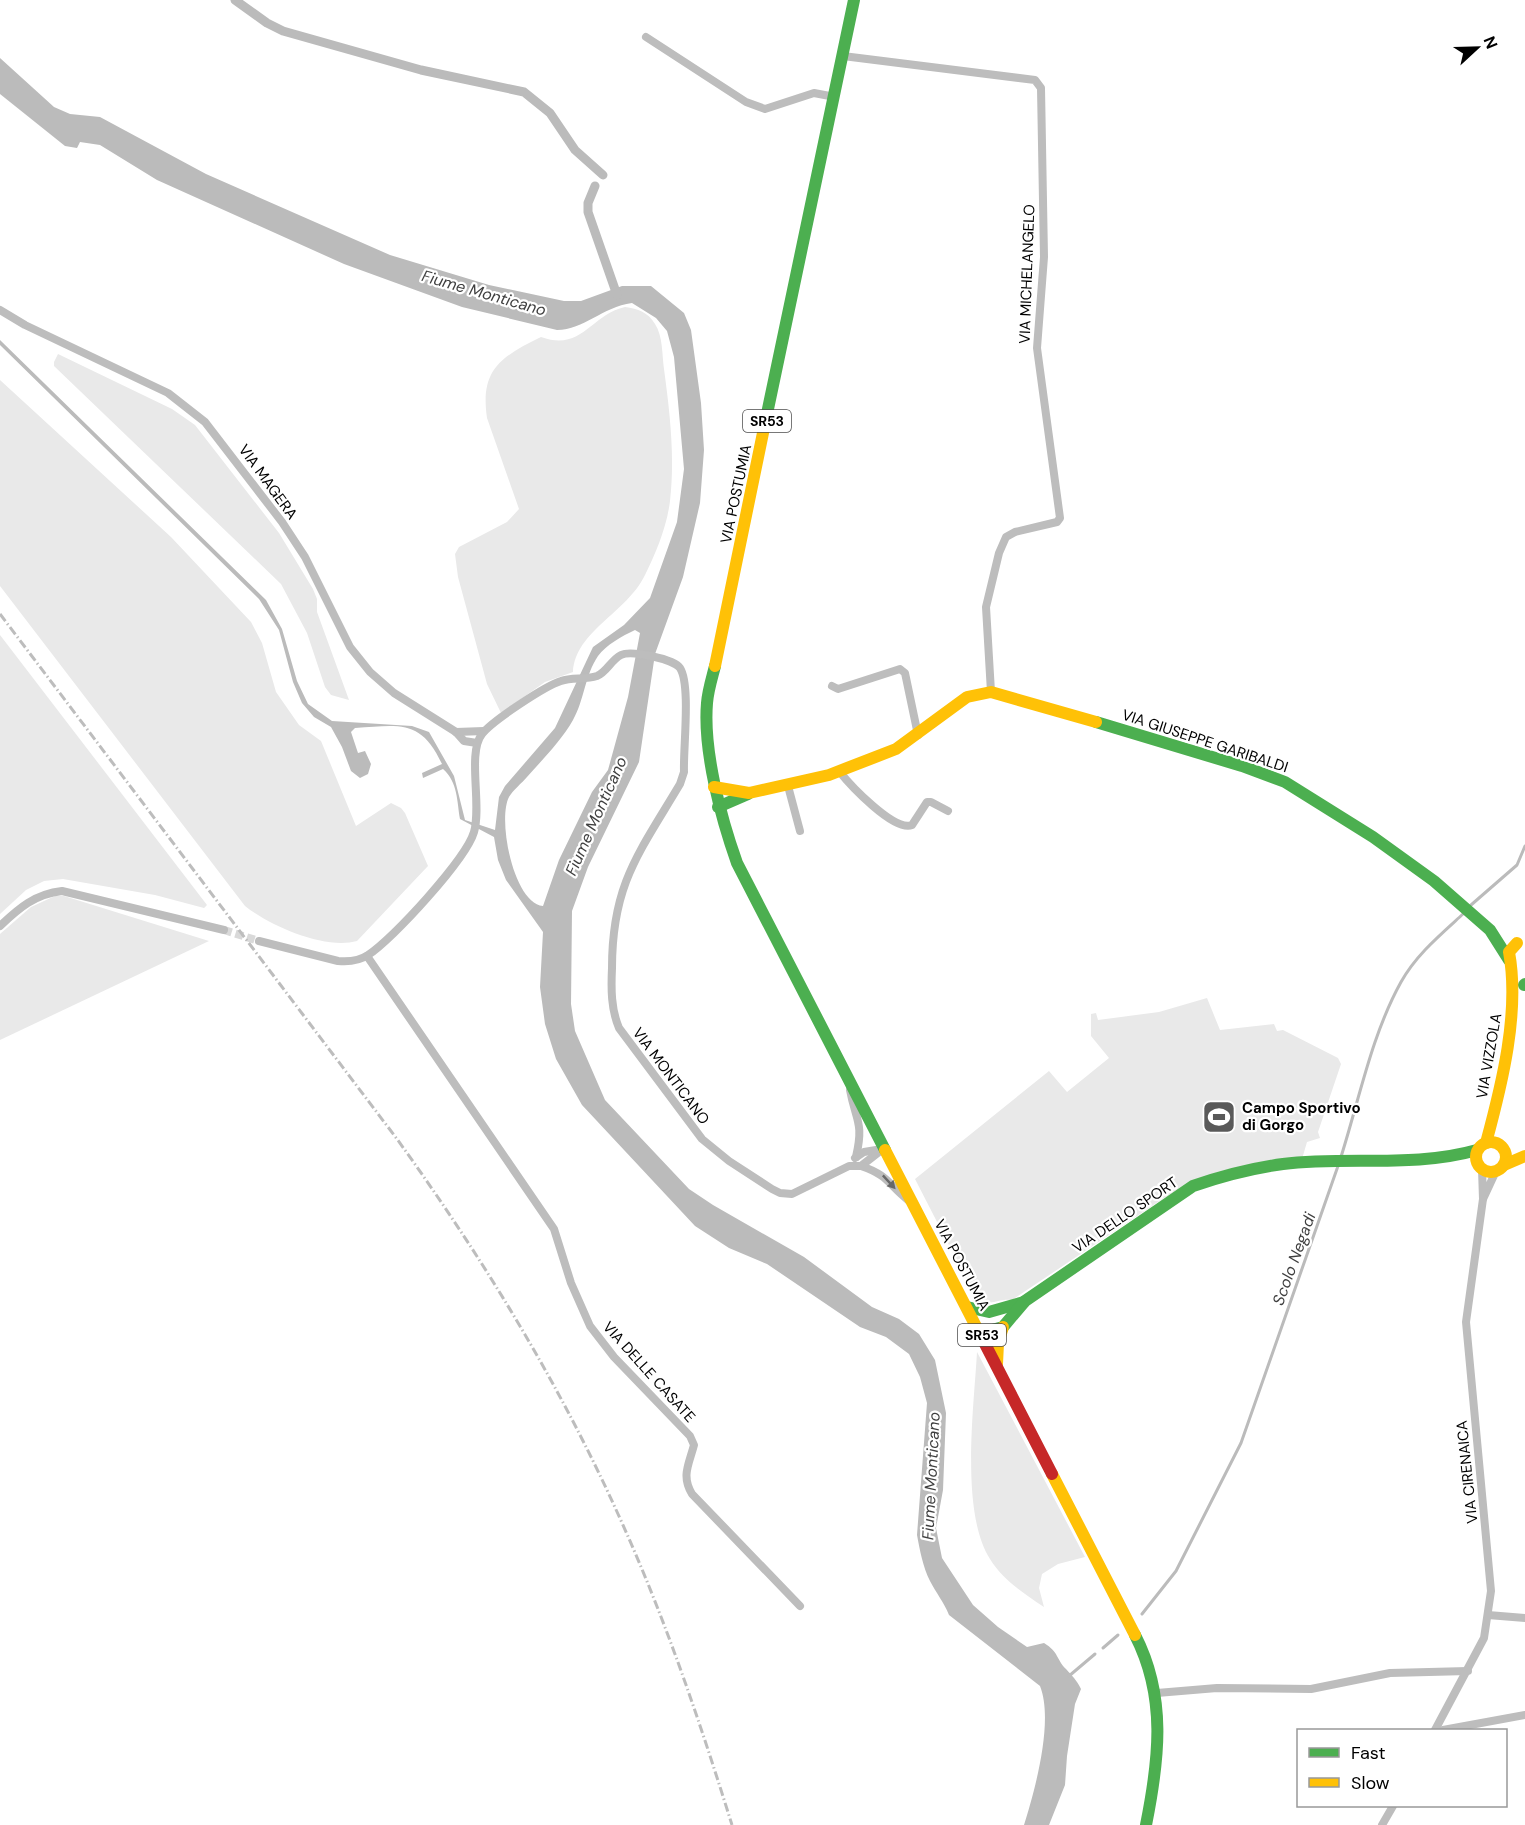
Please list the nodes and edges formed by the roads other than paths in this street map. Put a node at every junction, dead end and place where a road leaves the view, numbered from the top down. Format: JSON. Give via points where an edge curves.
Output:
{"nodes":[{"id":1,"x":854,"y":0,"type":"edge"},
{"id":2,"x":646,"y":37,"type":"dead end"},
{"id":3,"x":843,"y":56,"type":"junction"},
{"id":4,"x":835,"y":97,"type":"junction"},
{"id":5,"x":0,"y":310,"type":"edge"},
{"id":6,"x":832,"y":686,"type":"dead end"},
{"id":7,"x":991,"y":692,"type":"junction"},
{"id":8,"x":484,"y":731,"type":"junction"},
{"id":9,"x":456,"y":732,"type":"junction"},
{"id":10,"x":918,"y":735,"type":"junction"},
{"id":11,"x":464,"y":741,"type":"junction"},
{"id":12,"x":477,"y":744,"type":"junction"},
{"id":13,"x":476,"y":760,"type":"junction"},
{"id":14,"x":839,"y":771,"type":"junction"},
{"id":15,"x":788,"y":786,"type":"junction"},
{"id":16,"x":749,"y":793,"type":"junction"},
{"id":17,"x":716,"y":798,"type":"junction"},
{"id":18,"x":948,"y":811,"type":"dead end"},
{"id":19,"x":800,"y":831,"type":"dead end"},
{"id":20,"x":0,"y":926,"type":"edge"},
{"id":21,"x":224,"y":930,"type":"tunnel mouth"},
{"id":22,"x":1490,"y":930,"type":"junction"},
{"id":23,"x":259,"y":940,"type":"tunnel mouth"},
{"id":24,"x":1520,"y":942,"type":"edge"},
{"id":25,"x":367,"y":956,"type":"junction"},
{"id":26,"x":1509,"y":960,"type":"junction"},
{"id":27,"x":1522,"y":983,"type":"edge"},
{"id":28,"x":848,"y":1077,"type":"junction"},
{"id":29,"x":1495,"y":1111,"type":"junction"},
{"id":30,"x":1501,"y":1146,"type":"junction"},
{"id":31,"x":1481,"y":1147,"type":"junction"},
{"id":32,"x":884,"y":1148,"type":"junction"},
{"id":33,"x":1525,"y":1152,"type":"edge"},
{"id":34,"x":1525,"y":1156,"type":"edge"},
{"id":35,"x":856,"y":1157,"type":"junction"},
{"id":36,"x":1449,"y":1158,"type":"junction"},
{"id":37,"x":849,"y":1166,"type":"junction"},
{"id":38,"x":861,"y":1167,"type":"junction"},
{"id":39,"x":1480,"y":1167,"type":"junction"},
{"id":40,"x":1500,"y":1168,"type":"junction"},
{"id":41,"x":1483,"y":1199,"type":"junction"},
{"id":42,"x":914,"y":1204,"type":"junction"},
{"id":43,"x":1025,"y":1301,"type":"junction"},
{"id":44,"x":968,"y":1307,"type":"junction"},
{"id":45,"x":1004,"y":1309,"type":"junction"},
{"id":46,"x":1003,"y":1327,"type":"junction"},
{"id":47,"x":981,"y":1332,"type":"junction"},
{"id":48,"x":997,"y":1364,"type":"junction"},
{"id":49,"x":800,"y":1606,"type":"dead end"},
{"id":50,"x":1488,"y":1616,"type":"junction"},
{"id":51,"x":1525,"y":1618,"type":"edge"},
{"id":52,"x":1468,"y":1671,"type":"junction"},
{"id":53,"x":1157,"y":1693,"type":"junction"},
{"id":54,"x":1525,"y":1715,"type":"edge"},
{"id":55,"x":1436,"y":1729,"type":"edge"},
{"id":56,"x":1453,"y":1729,"type":"edge"},
{"id":57,"x":1392,"y":1807,"type":"edge"},
{"id":58,"x":1146,"y":1825,"type":"edge"},
{"id":59,"x":1382,"y":1825,"type":"edge"}],
"edges":[{"from":1,"to":3,"type":"street","number":"SR53"},
{"from":2,"to":4,"type":"street","via":[[746,102],[765,109],[814,93]]},
{"from":3,"to":4,"type":"street","name":"VIA POSTUMIA","number":"SR53"},
{"from":3,"to":7,"type":"street","name":"VIA MICHELANGELO","via":[[1035,80],[1041,88],[1044,267],[1037,348],[1060,518],[1006,537],[999,553],[986,607]]},
{"from":4,"to":17,"type":"street","name":"VIA POSTUMIA","number":"SR53","via":[[707,702],[708,752]]},
{"from":5,"to":9,"type":"street","name":"VIA MAGERA","via":[[168,393],[206,422],[282,522],[350,647],[370,672],[394,693]]},
{"from":6,"to":10,"type":"street","via":[[838,689],[900,669]]},
{"from":7,"to":10,"type":"street","via":[[967,697]]},
{"from":7,"to":22,"type":"street","name":"VIA GIUSEPPE GARIBALDI","via":[[1231,762],[1285,782],[1373,837],[1458,900]]},
{"from":8,"to":9,"type":"street"},
{"from":8,"to":12,"type":"street"},
{"from":8,"to":37,"type":"street","name":"VIA MONTICANO","via":[[546,688],[564,680],[595,676],[621,655],[669,660],[679,668],[684,682],[684,772],[631,866],[620,896],[612,956],[615,1018],[624,1038],[702,1139],[747,1174],[780,1193],[792,1194]]},
{"from":9,"to":11,"type":"street","name":"VIA MAGERA"},
{"from":10,"to":14,"type":"street","via":[[896,749]]},
{"from":11,"to":12,"type":"street"},
{"from":11,"to":13,"type":"street","name":"VIA MAGERA"},
{"from":12,"to":13,"type":"street"},
{"from":13,"to":25,"type":"street","via":[[476,821],[461,858]]},
{"from":14,"to":15,"type":"street"},
{"from":14,"to":18,"type":"street","via":[[865,799],[900,825],[912,825],[927,802]]},
{"from":15,"to":16,"type":"street"},
{"from":15,"to":19,"type":"street"},
{"from":16,"to":17,"type":"street"},
{"from":16,"to":17,"type":"street"},
{"from":17,"to":28,"type":"street","name":"VIA POSTUMIA","number":"SR53","via":[[737,863]]},
{"from":20,"to":21,"type":"street","via":[[33,898],[62,891]]},
{"from":22,"to":24,"type":"street"},
{"from":22,"to":26,"type":"street"},
{"from":23,"to":25,"type":"street","via":[[338,961],[351,962]]},
{"from":24,"to":26,"type":"street","via":[[1509,952]]},
{"from":25,"to":49,"type":"street","name":"VIA DELLE CASATE","via":[[554,1229],[590,1326],[614,1357],[690,1436],[694,1445],[685,1483],[692,1494]]},
{"from":26,"to":27,"type":"street","name":"VIA VIZZOLA"},
{"from":27,"to":29,"type":"street","name":"VIA VIZZOLA","via":[[1513,1006]]},
{"from":28,"to":32,"type":"street","name":"VIA POSTUMIA","number":"SR53"},
{"from":28,"to":35,"type":"street","via":[[860,1123]]},
{"from":29,"to":30,"type":"street","name":"VIA VIZZOLA"},
{"from":29,"to":31,"type":"street","name":"VIA VIZZOLA"},
{"from":30,"to":31,"type":"street"},
{"from":30,"to":33,"type":"street"},
{"from":30,"to":40,"type":"street","name":"VIA VIZZOLA","via":[[1506,1157]]},
{"from":31,"to":36,"type":"street","name":"VIA DELLO SPORT"},
{"from":31,"to":39,"type":"street","name":"VIA VIZZOLA"},
{"from":32,"to":35,"type":"street"},
{"from":32,"to":38,"type":"street"},
{"from":32,"to":42,"type":"street","name":"VIA POSTUMIA","number":"SR53"},
{"from":34,"to":40,"type":"street"},
{"from":35,"to":37,"type":"street"},
{"from":36,"to":39,"type":"street","name":"VIA DELLO SPORT"},
{"from":36,"to":43,"type":"street","name":"VIA DELLO SPORT","via":[[1284,1164],[1246,1170],[1193,1186]]},
{"from":37,"to":38,"type":"street"},
{"from":38,"to":42,"type":"street","one_way":true,"via":[[890,1180]]},
{"from":39,"to":40,"type":"street","name":"VIA DELLO SPORT"},
{"from":39,"to":41,"type":"street","name":"VIA CIRENAICA"},
{"from":40,"to":41,"type":"street","name":"VIA CIRENAICA"},
{"from":41,"to":50,"type":"street","name":"VIA CIRENAICA","via":[[1466,1322],[1490,1564]]},
{"from":42,"to":44,"type":"street","name":"VIA POSTUMIA","number":"SR53"},
{"from":43,"to":45,"type":"street"},
{"from":43,"to":46,"type":"street","name":"VIA DELLO SPORT"},
{"from":44,"to":45,"type":"street","via":[[989,1312]]},
{"from":44,"to":47,"type":"street","name":"VIA POSTUMIA","number":"SR53"},
{"from":45,"to":47,"type":"street"},
{"from":46,"to":47,"type":"street"},
{"from":46,"to":48,"type":"street"},
{"from":47,"to":48,"type":"street","name":"VIA POSTUMIA","number":"SR53"},
{"from":48,"to":53,"type":"street","name":"VIA POSTUMIA","number":"SR53","via":[[1137,1636]]},
{"from":50,"to":51,"type":"street"},
{"from":50,"to":52,"type":"street","name":"VIA CIRENAICA","via":[[1484,1638]]},
{"from":52,"to":53,"type":"street","via":[[1390,1673],[1311,1689],[1217,1688]]},
{"from":52,"to":55,"type":"street","name":"VIA CIRENAICA"},
{"from":53,"to":58,"type":"street","name":"VIA POSTUMIA","number":"SR53","via":[[1159,1754]]},
{"from":54,"to":56,"type":"street"},
{"from":57,"to":59,"type":"street"}]}
